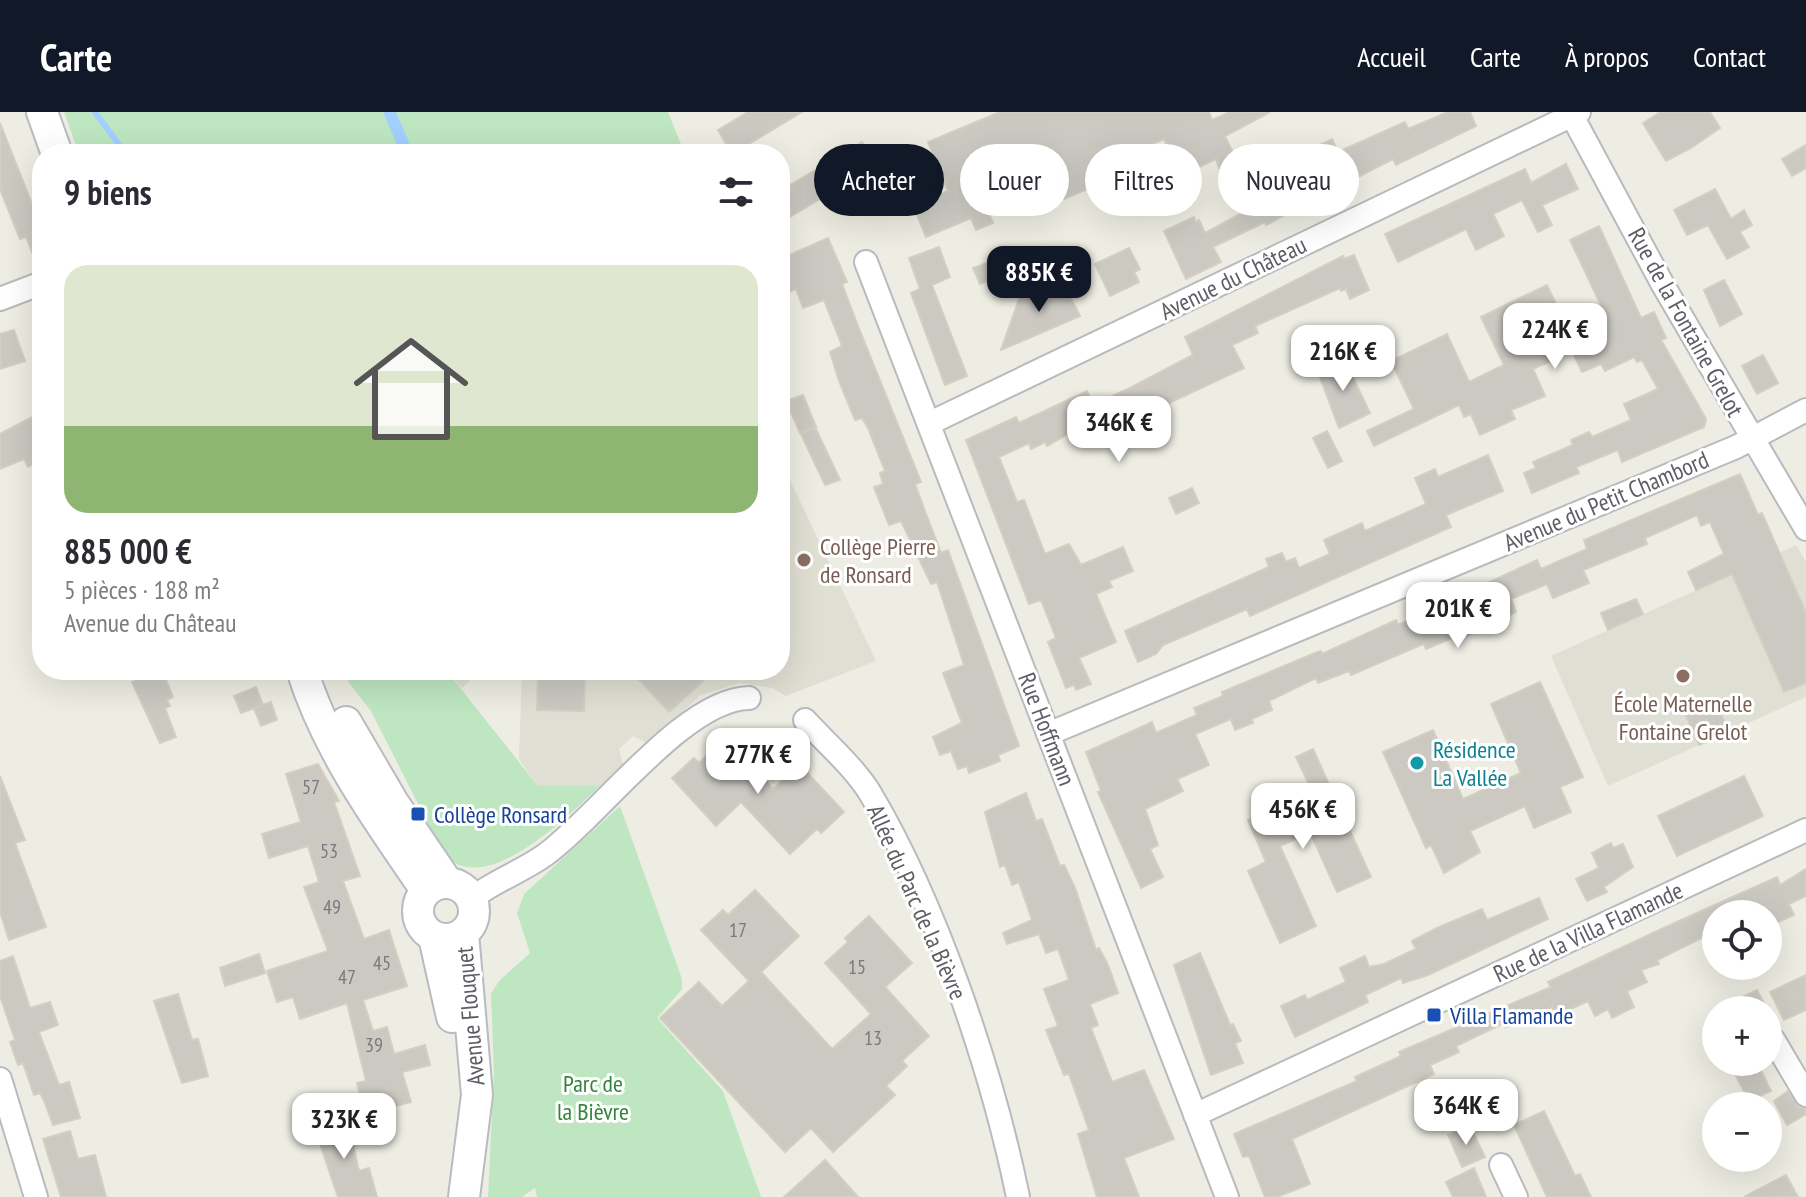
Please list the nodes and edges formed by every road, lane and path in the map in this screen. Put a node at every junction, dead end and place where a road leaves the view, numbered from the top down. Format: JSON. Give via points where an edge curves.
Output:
{"nodes":[{"id":1,"x":42,"y":112,"type":"edge"},
{"id":2,"x":1574,"y":113,"type":"edge"},
{"id":3,"x":53,"y":144,"type":"edge"},
{"id":4,"x":866,"y":262,"type":"dead end"},
{"id":5,"x":32,"y":287,"type":"edge"},
{"id":6,"x":0,"y":299,"type":"edge"},
{"id":7,"x":1806,"y":410,"type":"edge"},
{"id":8,"x":930,"y":423,"type":"junction"},
{"id":9,"x":1752,"y":440,"type":"junction"},
{"id":10,"x":1806,"y":529,"type":"edge"},
{"id":11,"x":305,"y":680,"type":"edge"},
{"id":12,"x":325,"y":680,"type":"edge"},
{"id":13,"x":749,"y":698,"type":"dead end"},
{"id":14,"x":805,"y":720,"type":"dead end"},
{"id":15,"x":1048,"y":734,"type":"junction"},
{"id":16,"x":1806,"y":830,"type":"edge"},
{"id":17,"x":448,"y":890,"type":"junction"},
{"id":18,"x":449,"y":935,"type":"junction"},
{"id":19,"x":1782,"y":1054,"type":"edge"},
{"id":20,"x":0,"y":1079,"type":"edge"},
{"id":21,"x":1806,"y":1095,"type":"edge"},
{"id":22,"x":1195,"y":1115,"type":"junction"},
{"id":23,"x":1501,"y":1165,"type":"dead end"},
{"id":24,"x":465,"y":1196,"type":"edge"},
{"id":25,"x":36,"y":1197,"type":"edge"},
{"id":26,"x":1018,"y":1197,"type":"edge"},
{"id":27,"x":1227,"y":1197,"type":"edge"},
{"id":28,"x":1516,"y":1197,"type":"edge"}],
"edges":[{"from":1,"to":3,"type":"main road"},
{"from":2,"to":8,"type":"street","name":"Avenue du Château"},
{"from":2,"to":9,"type":"street","name":"Rue de la Fontaine Grelot","via":[[1663,285]]},
{"from":4,"to":8,"type":"street","name":"Rue Hoffmann"},
{"from":5,"to":6,"type":"street"},
{"from":7,"to":9,"type":"street","name":"Avenue du Petit Chambord"},
{"from":8,"to":15,"type":"street","name":"Rue Hoffmann"},
{"from":9,"to":10,"type":"street","name":"Rue de la Fontaine Grelot"},
{"from":9,"to":15,"type":"street","name":"Avenue du Petit Chambord"},
{"from":11,"to":17,"type":"main road","via":[[382,828]]},
{"from":12,"to":17,"type":"main road"},
{"from":13,"to":17,"type":"street","via":[[731,698],[692,720],[545,855]]},
{"from":14,"to":26,"type":"street","name":"Allée du Parc de la Bièvre","via":[[868,791],[917,891],[951,969]]},
{"from":15,"to":22,"type":"street","name":"Rue Hoffmann"},
{"from":16,"to":22,"type":"street","name":"Rue de la Villa Flamande"},
{"from":17,"to":18,"type":"main road","name":"Avenue Flouquet","via":[[474,915]]},
{"from":17,"to":18,"type":"main road","name":"Avenue Flouquet","via":[[417,912],[422,927]]},
{"from":18,"to":24,"type":"main road","name":"Avenue Flouquet","via":[[477,1095]]},
{"from":19,"to":21,"type":"street"},
{"from":20,"to":25,"type":"street"},
{"from":22,"to":27,"type":"street","name":"Rue Hoffmann"},
{"from":23,"to":28,"type":"street"}]}
